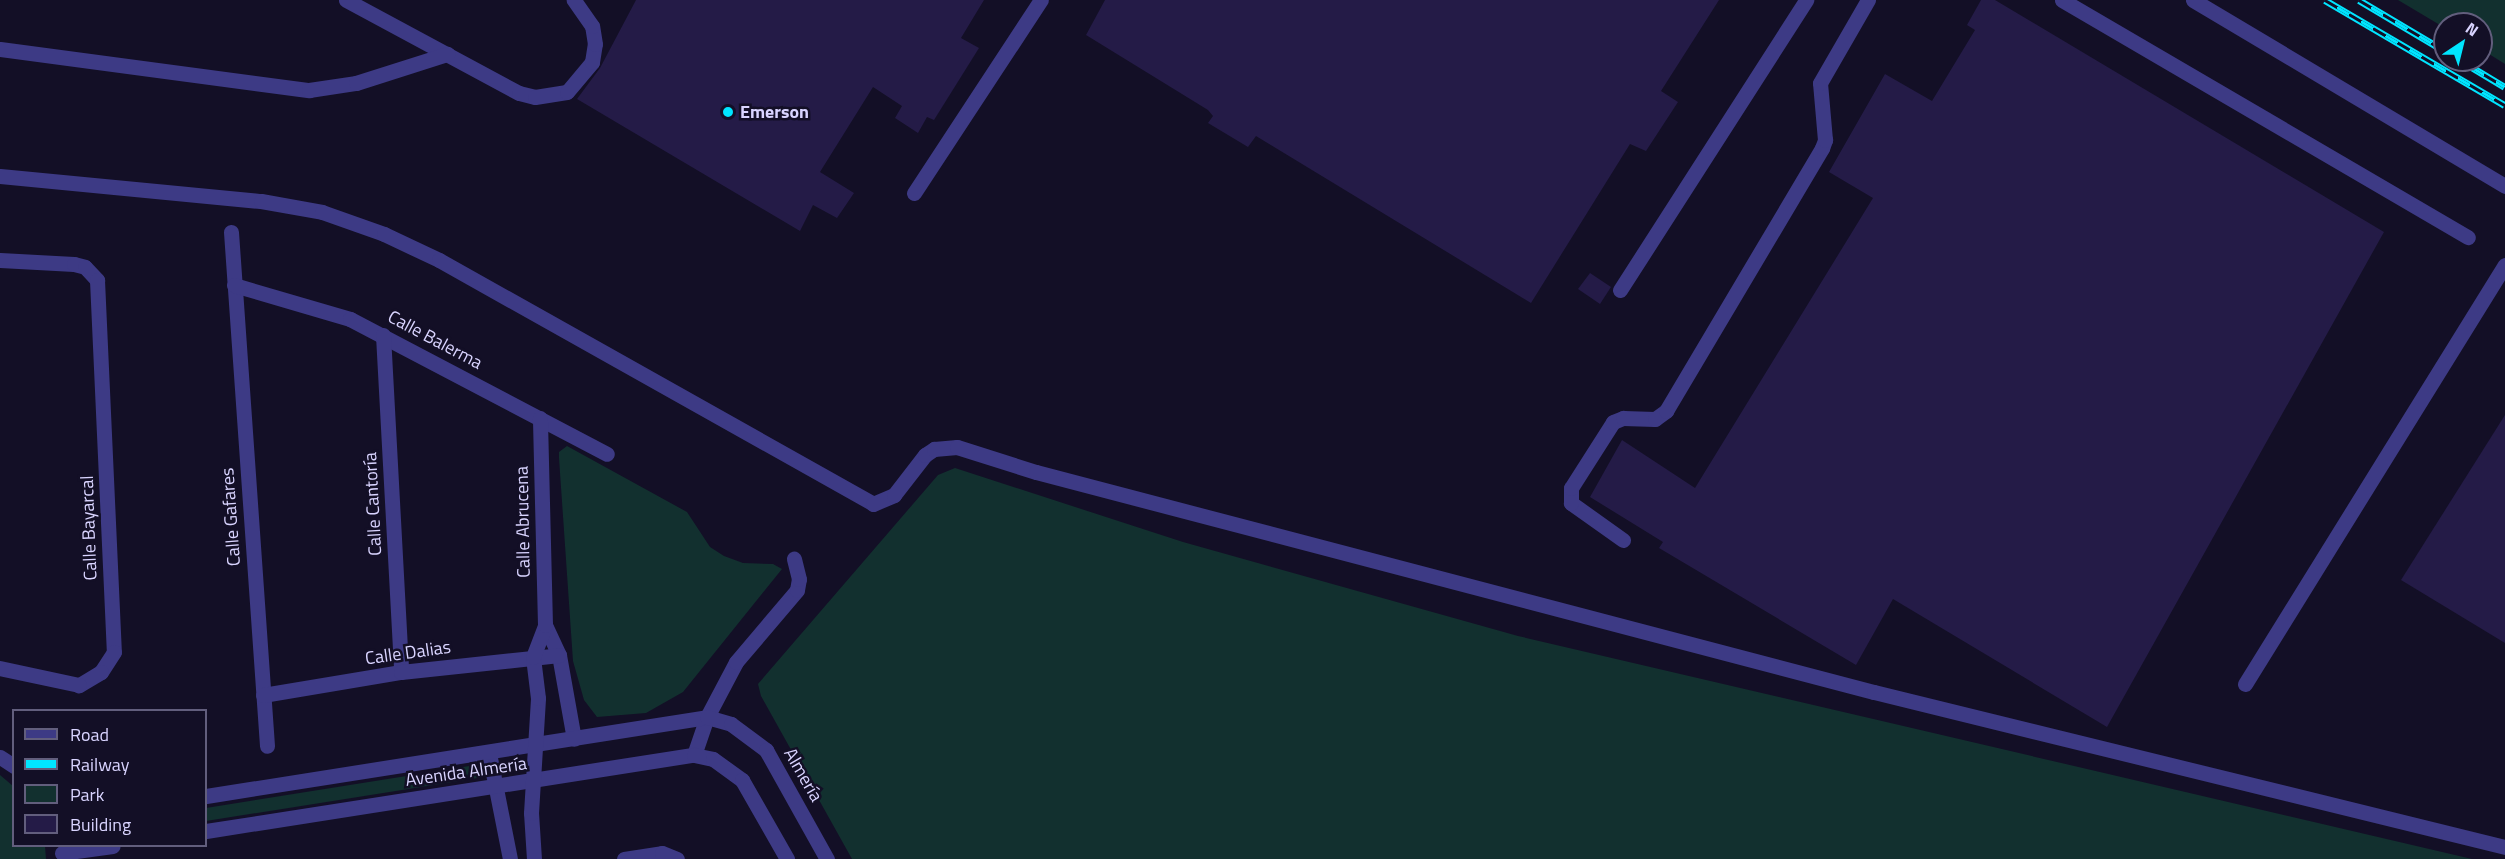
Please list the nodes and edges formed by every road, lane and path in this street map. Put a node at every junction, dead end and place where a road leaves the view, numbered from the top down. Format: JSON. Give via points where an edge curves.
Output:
{"nodes":[{"id":1,"x":346,"y":0,"type":"edge"},
{"id":2,"x":574,"y":0,"type":"edge"},
{"id":3,"x":1041,"y":0,"type":"edge"},
{"id":4,"x":1806,"y":0,"type":"edge"},
{"id":5,"x":1868,"y":0,"type":"edge"},
{"id":6,"x":2062,"y":0,"type":"edge"},
{"id":7,"x":2193,"y":0,"type":"edge"},
{"id":8,"x":0,"y":49,"type":"edge"},
{"id":9,"x":447,"y":54,"type":"junction"},
{"id":10,"x":0,"y":176,"type":"edge"},
{"id":11,"x":2505,"y":186,"type":"edge"},
{"id":12,"x":914,"y":193,"type":"dead end"},
{"id":13,"x":231,"y":232,"type":"dead end"},
{"id":14,"x":2468,"y":237,"type":"dead end"},
{"id":15,"x":0,"y":260,"type":"edge"},
{"id":16,"x":2505,"y":266,"type":"edge"},
{"id":17,"x":234,"y":285,"type":"junction"},
{"id":18,"x":1620,"y":290,"type":"dead end"},
{"id":19,"x":383,"y":335,"type":"junction"},
{"id":20,"x":540,"y":418,"type":"junction"},
{"id":21,"x":607,"y":454,"type":"dead end"},
{"id":22,"x":1623,"y":540,"type":"dead end"},
{"id":23,"x":794,"y":559,"type":"dead end"},
{"id":24,"x":545,"y":625,"type":"junction"},
{"id":25,"x":559,"y":655,"type":"junction"},
{"id":26,"x":533,"y":657,"type":"junction"},
{"id":27,"x":0,"y":668,"type":"edge"},
{"id":28,"x":401,"y":672,"type":"junction"},
{"id":29,"x":2246,"y":684,"type":"dead end"},
{"id":30,"x":263,"y":695,"type":"junction"},
{"id":31,"x":707,"y":717,"type":"junction"},
{"id":32,"x":730,"y":724,"type":"joint"},
{"id":33,"x":574,"y":739,"type":"junction"},
{"id":34,"x":536,"y":745,"type":"junction"},
{"id":35,"x":267,"y":746,"type":"dead end"},
{"id":36,"x":489,"y":753,"type":"junction"},
{"id":37,"x":694,"y":755,"type":"junction"},
{"id":38,"x":533,"y":782,"type":"junction"},
{"id":39,"x":495,"y":786,"type":"junction"},
{"id":40,"x":207,"y":796,"type":"edge"},
{"id":41,"x":207,"y":831,"type":"edge"},
{"id":42,"x":106,"y":847,"type":"edge"},
{"id":43,"x":2505,"y":847,"type":"edge"},
{"id":44,"x":61,"y":853,"type":"edge"},
{"id":45,"x":510,"y":859,"type":"edge"},
{"id":46,"x":534,"y":859,"type":"edge"},
{"id":47,"x":624,"y":859,"type":"edge"},
{"id":48,"x":677,"y":859,"type":"edge"},
{"id":49,"x":787,"y":859,"type":"edge"},
{"id":50,"x":827,"y":859,"type":"edge"}],
"edges":[{"from":1,"to":9,"type":"street"},
{"from":2,"to":9,"type":"street","via":[[592,26],[595,44],[592,62],[567,92],[535,98],[519,93]]},
{"from":3,"to":12,"type":"street"},
{"from":4,"to":18,"type":"street"},
{"from":5,"to":22,"type":"street","via":[[1820,83],[1825,140],[1822,148],[1666,411],[1655,418],[1613,422],[1571,488],[1571,502]]},
{"from":6,"to":14,"type":"street"},
{"from":7,"to":11,"type":"street"},
{"from":8,"to":9,"type":"street","via":[[309,90],[356,84]]},
{"from":10,"to":43,"type":"street","via":[[261,201],[321,212],[384,234],[439,260],[873,504],[894,495],[925,454],[940,447],[957,447],[1036,472],[1874,692]]},
{"from":13,"to":17,"type":"street","name":"Calle Gafares"},
{"from":15,"to":27,"type":"street","name":"Calle Bayarcal","via":[[74,264],[92,273],[98,290],[114,652],[101,672],[79,685]]},
{"from":16,"to":29,"type":"street"},
{"from":17,"to":19,"type":"street","name":"Calle Balerma","via":[[350,319]]},
{"from":17,"to":30,"type":"street","name":"Calle Gafares"},
{"from":19,"to":20,"type":"street","name":"Calle Balerma"},
{"from":19,"to":28,"type":"street","name":"Calle Cantoría"},
{"from":20,"to":21,"type":"street","name":"Calle Balerma"},
{"from":20,"to":24,"type":"street","name":"Calle Abrucena"},
{"from":23,"to":31,"type":"street","via":[[799,579],[796,590],[736,662]]},
{"from":24,"to":25,"type":"street","name":"Calle Abrucena"},
{"from":24,"to":26,"type":"street","name":"Calle Abrucena"},
{"from":25,"to":26,"type":"street","name":"Calle Dalias"},
{"from":25,"to":33,"type":"street","name":"Calle Abrucena"},
{"from":26,"to":28,"type":"street","name":"Calle Dalias"},
{"from":26,"to":34,"type":"street","name":"Calle Abrucena","via":[[538,698]]},
{"from":28,"to":30,"type":"street","name":"Calle Dalias"},
{"from":30,"to":35,"type":"street","name":"Calle Gafares"},
{"from":31,"to":32,"type":"street","name":"Avenida Almería"},
{"from":31,"to":33,"type":"street","name":"Avenida Almería"},
{"from":31,"to":37,"type":"street"},
{"from":32,"to":50,"type":"street","name":"Almería","via":[[766,750],[779,768]]},
{"from":33,"to":34,"type":"street","name":"Avenida Almería"},
{"from":34,"to":36,"type":"street","name":"Avenida Almería"},
{"from":34,"to":38,"type":"street","name":"Calle Abrucena"},
{"from":36,"to":39,"type":"street"},
{"from":36,"to":40,"type":"street","name":"Avenida Almería"},
{"from":37,"to":38,"type":"street","name":"Avenida Almería"},
{"from":37,"to":49,"type":"street","name":"Avenida Almería","via":[[729,768],[752,794]]},
{"from":38,"to":39,"type":"street","name":"Avenida Almería"},
{"from":38,"to":46,"type":"street","name":"Calle Abrucena"},
{"from":39,"to":41,"type":"street","name":"Avenida Almería"},
{"from":39,"to":45,"type":"street"},
{"from":42,"to":44,"type":"street"},
{"from":47,"to":48,"type":"street","via":[[662,854]]}]}
